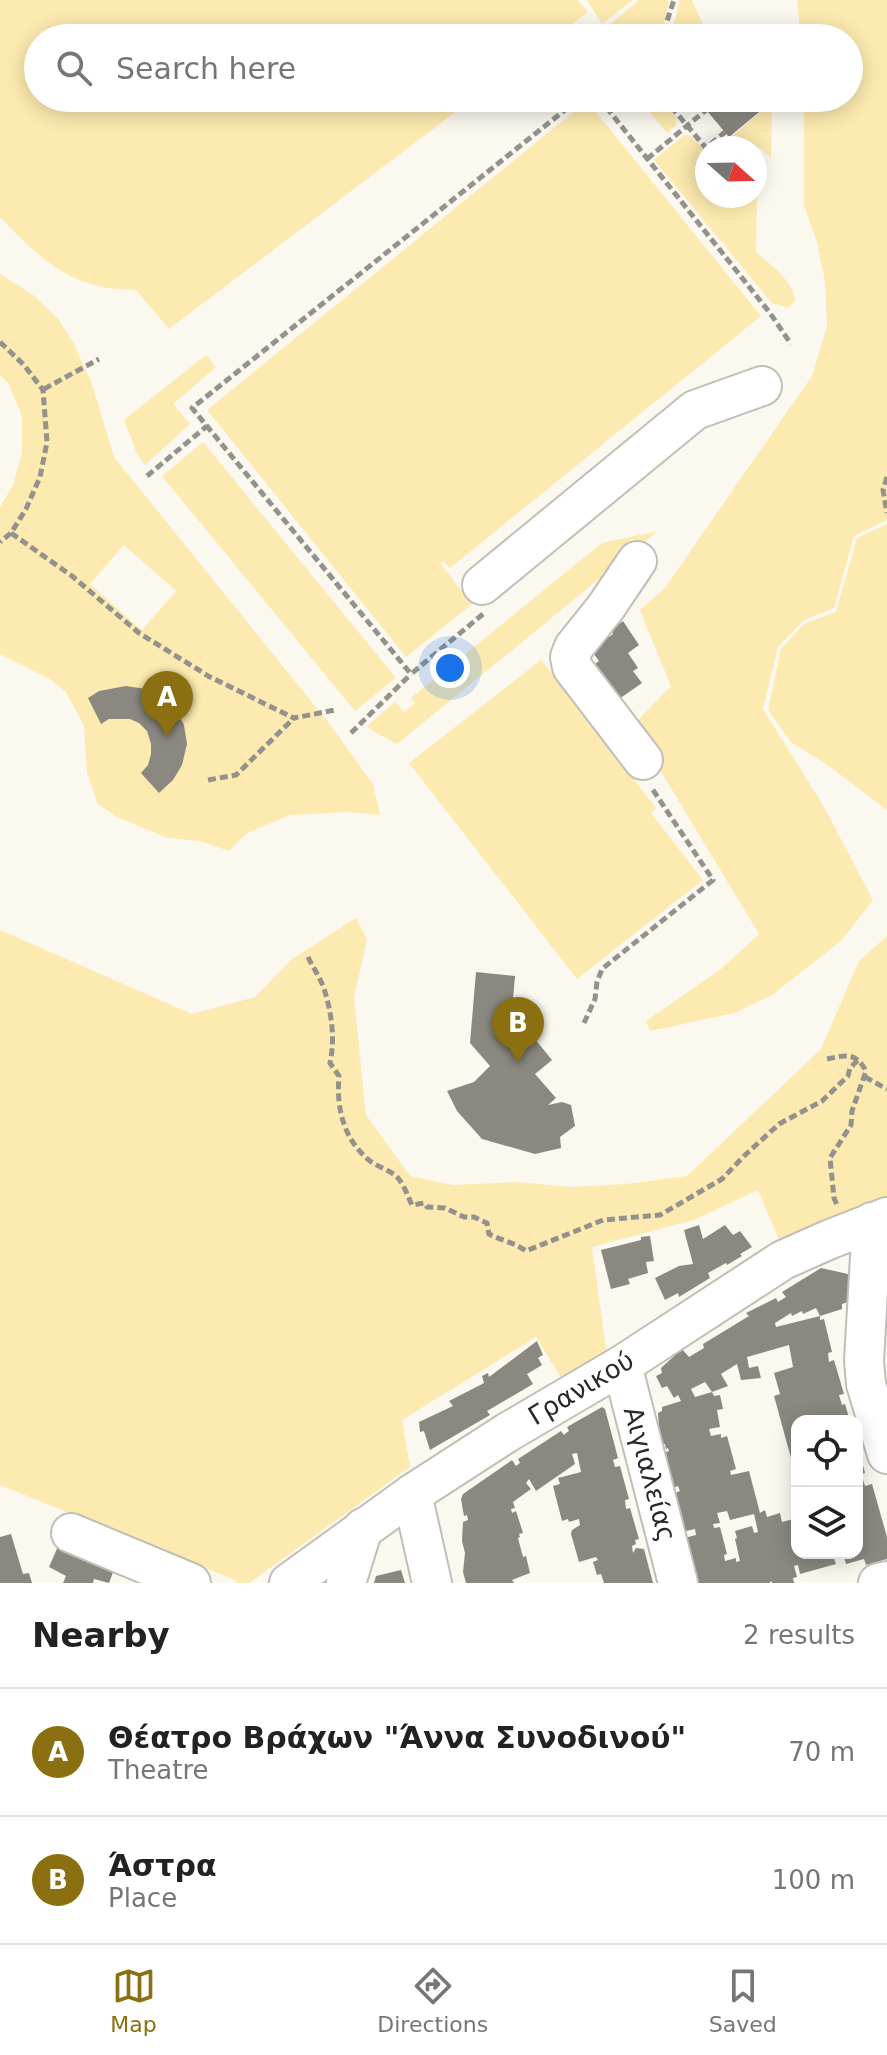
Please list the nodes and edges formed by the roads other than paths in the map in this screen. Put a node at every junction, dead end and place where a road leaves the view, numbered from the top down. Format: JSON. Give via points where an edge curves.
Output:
{"nodes":[{"id":1,"x":762,"y":386,"type":"dead end"},
{"id":2,"x":637,"y":561,"type":"dead end"},
{"id":3,"x":482,"y":585,"type":"road end"},
{"id":4,"x":643,"y":760,"type":"road end"},
{"id":5,"x":869,"y":1224,"type":"edge"},
{"id":6,"x":622,"y":1365,"type":"junction"},
{"id":7,"x":887,"y":1454,"type":"edge"},
{"id":8,"x":412,"y":1494,"type":"junction"},
{"id":9,"x":363,"y":1528,"type":"junction"},
{"id":10,"x":71,"y":1533,"type":"dead end"},
{"id":11,"x":887,"y":1581,"type":"edge"},
{"id":12,"x":191,"y":1583,"type":"edge"},
{"id":13,"x":289,"y":1583,"type":"edge"},
{"id":14,"x":346,"y":1583,"type":"edge"},
{"id":15,"x":432,"y":1583,"type":"edge"},
{"id":16,"x":678,"y":1583,"type":"edge"},
{"id":17,"x":878,"y":1583,"type":"edge"}],
"edges":[{"from":1,"to":3,"type":"street","via":[[695,410]]},
{"from":2,"to":4,"type":"street","via":[[570,657],[572,667]]},
{"from":5,"to":6,"type":"street","name":"Γρανικού","via":[[783,1260]]},
{"from":5,"to":7,"type":"street","via":[[864,1361]]},
{"from":6,"to":8,"type":"street","name":"Γρανικού"},
{"from":6,"to":16,"type":"street","name":"Αιγιαλείας"},
{"from":8,"to":9,"type":"street","name":"Γρανικού"},
{"from":8,"to":15,"type":"street"},
{"from":9,"to":13,"type":"street","name":"Γρανικού"},
{"from":9,"to":14,"type":"street"},
{"from":10,"to":12,"type":"street"},
{"from":11,"to":17,"type":"street"}]}
